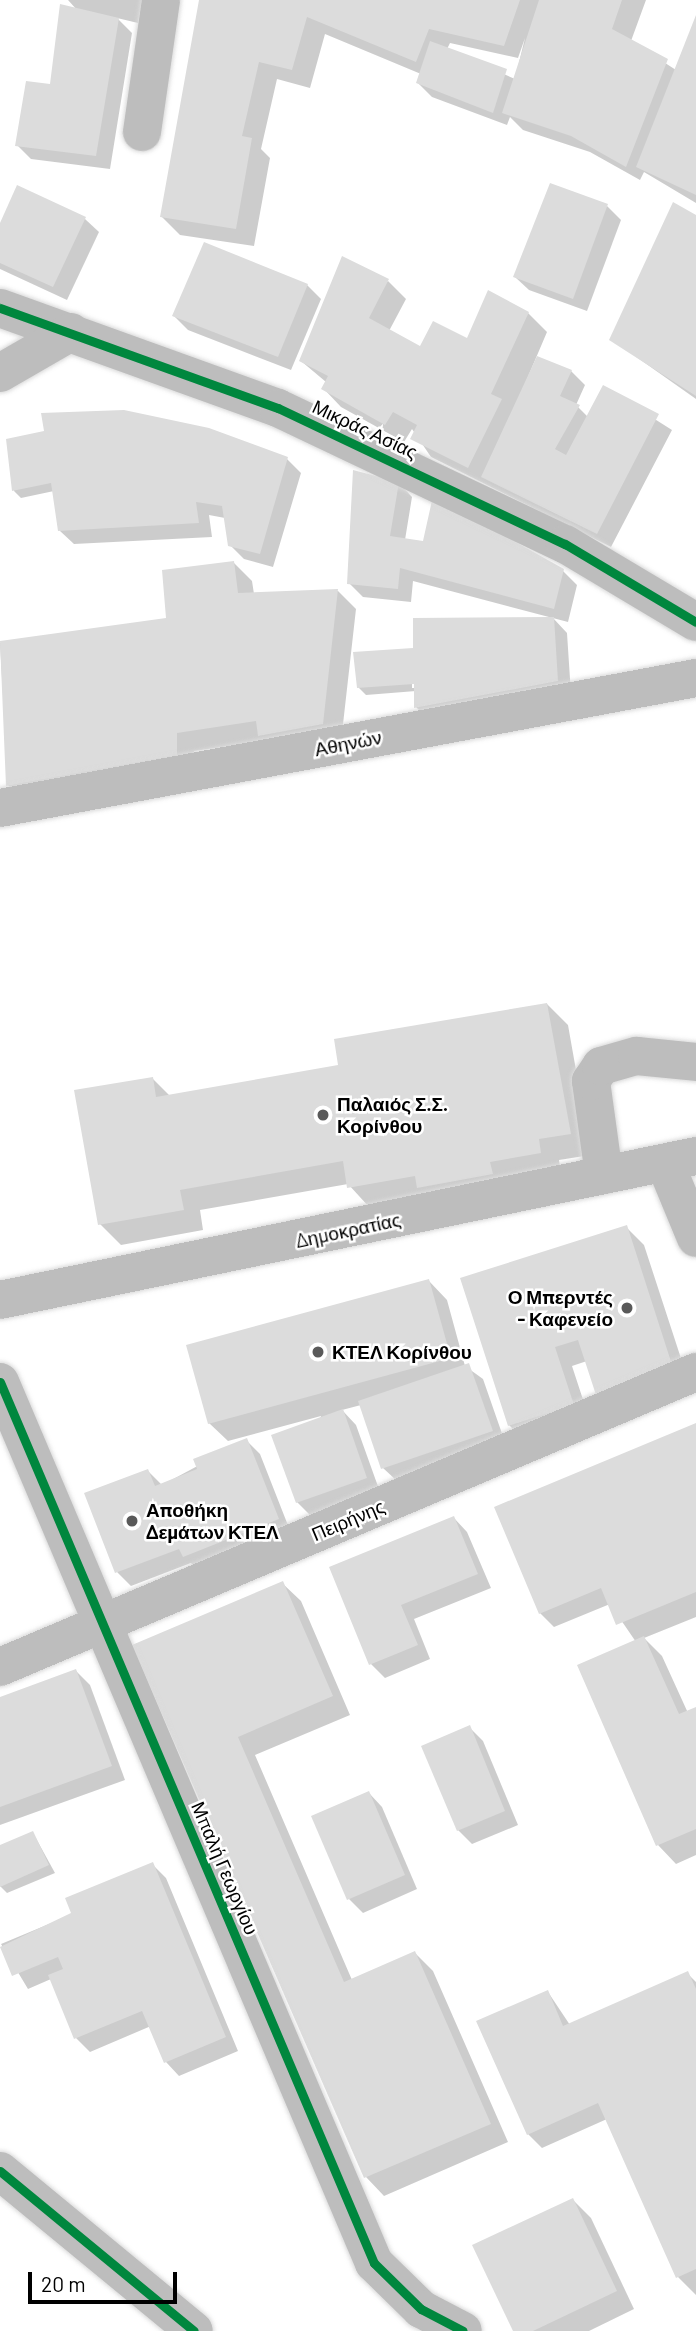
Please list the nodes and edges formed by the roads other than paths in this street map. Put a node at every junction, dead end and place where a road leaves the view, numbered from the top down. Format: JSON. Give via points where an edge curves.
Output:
{"nodes":[{"id":1,"x":162,"y":0,"type":"edge"},
{"id":2,"x":142,"y":132,"type":"dead end"},
{"id":3,"x":0,"y":308,"type":"edge"},
{"id":4,"x":71,"y":332,"type":"junction"},
{"id":5,"x":0,"y":373,"type":"edge"},
{"id":6,"x":696,"y":622,"type":"edge"},
{"id":7,"x":696,"y":678,"type":"edge"},
{"id":8,"x":0,"y":808,"type":"edge"},
{"id":9,"x":696,"y":1062,"type":"edge"},
{"id":10,"x":680,"y":1159,"type":"edge"},
{"id":11,"x":604,"y":1175,"type":"junction"},
{"id":12,"x":696,"y":1238,"type":"edge"},
{"id":13,"x":0,"y":1300,"type":"edge"},
{"id":14,"x":696,"y":1372,"type":"edge"},
{"id":15,"x":0,"y":1382,"type":"edge"},
{"id":16,"x":103,"y":1624,"type":"junction"},
{"id":17,"x":0,"y":1667,"type":"edge"},
{"id":18,"x":0,"y":2171,"type":"edge"},
{"id":19,"x":194,"y":2331,"type":"edge"},
{"id":20,"x":463,"y":2331,"type":"edge"}],
"edges":[{"from":1,"to":2,"type":"street"},
{"from":3,"to":4,"type":"street","name":"Μικράς Ασίας"},
{"from":4,"to":5,"type":"street"},
{"from":4,"to":6,"type":"street","name":"Μικράς Ασίας","via":[[278,408],[565,544]]},
{"from":7,"to":8,"type":"street","name":"Αθηνών"},
{"from":9,"to":11,"type":"street","via":[[637,1056],[601,1066],[591,1082]]},
{"from":10,"to":11,"type":"street","name":"Δημοκρατίας"},
{"from":10,"to":12,"type":"street"},
{"from":11,"to":13,"type":"street","name":"Δημοκρατίας"},
{"from":14,"to":16,"type":"street","name":"Πειρήνης"},
{"from":15,"to":16,"type":"street","name":"Μπαλή Γεωργίου"},
{"from":16,"to":17,"type":"street","name":"Πειρήνης"},
{"from":16,"to":20,"type":"street","name":"Μπαλή Γεωργίου","via":[[374,2263],[421,2309]]},
{"from":18,"to":19,"type":"street"}]}
